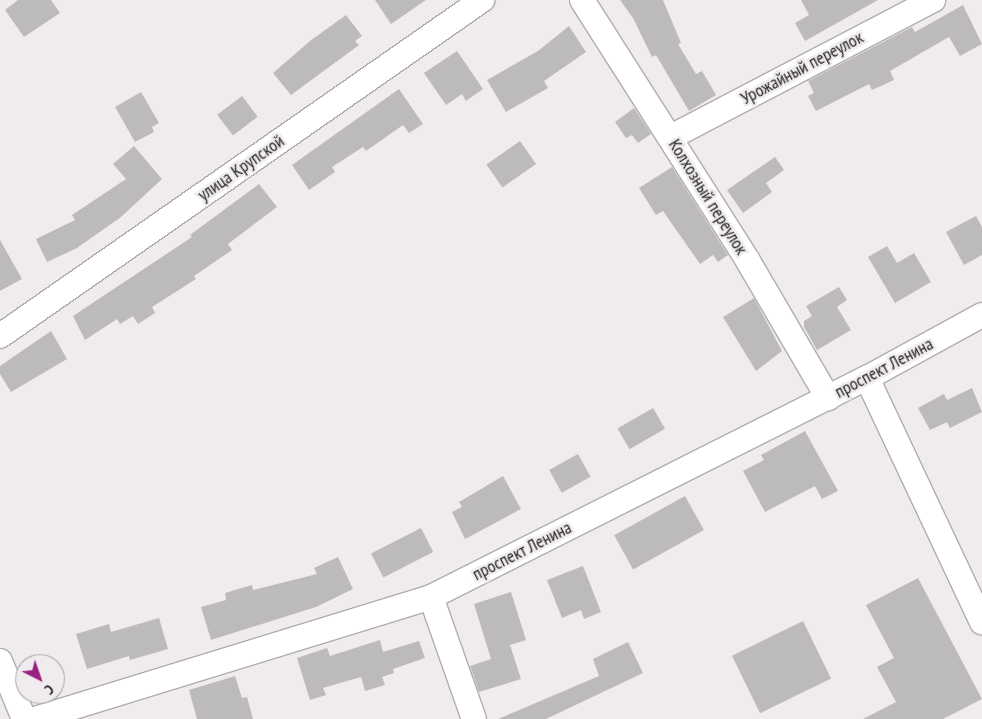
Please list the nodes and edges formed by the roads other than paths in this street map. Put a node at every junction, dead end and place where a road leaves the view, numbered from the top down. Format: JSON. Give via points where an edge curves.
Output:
{"nodes":[{"id":1,"x":482,"y":0,"type":"edge"},
{"id":2,"x":582,"y":0,"type":"edge"},
{"id":3,"x":933,"y":0,"type":"edge"},
{"id":4,"x":671,"y":137,"type":"junction"},
{"id":5,"x":982,"y":315,"type":"edge"},
{"id":6,"x":0,"y":336,"type":"edge"},
{"id":7,"x":867,"y":378,"type":"junction"},
{"id":8,"x":828,"y":398,"type":"junction"},
{"id":9,"x":430,"y":597,"type":"junction"},
{"id":10,"x":982,"y":622,"type":"edge"},
{"id":11,"x":0,"y":661,"type":"edge"},
{"id":12,"x":24,"y":719,"type":"edge"},
{"id":13,"x":36,"y":719,"type":"edge"},
{"id":14,"x":474,"y":719,"type":"edge"}],
"edges":[{"from":1,"to":6,"type":"street","name":"улица Крупской"},
{"from":2,"to":4,"type":"street","name":"Колхозный переулок"},
{"from":3,"to":4,"type":"street","name":"Урожайный переулок"},
{"from":4,"to":8,"type":"street","name":"Колхозный переулок"},
{"from":5,"to":7,"type":"street","name":"проспект Ленина"},
{"from":7,"to":8,"type":"street","name":"проспект Ленина"},
{"from":7,"to":10,"type":"street"},
{"from":8,"to":9,"type":"street","name":"проспект Ленина"},
{"from":9,"to":13,"type":"street","name":"проспект Ленина"},
{"from":9,"to":14,"type":"street"},
{"from":11,"to":12,"type":"street"}]}
